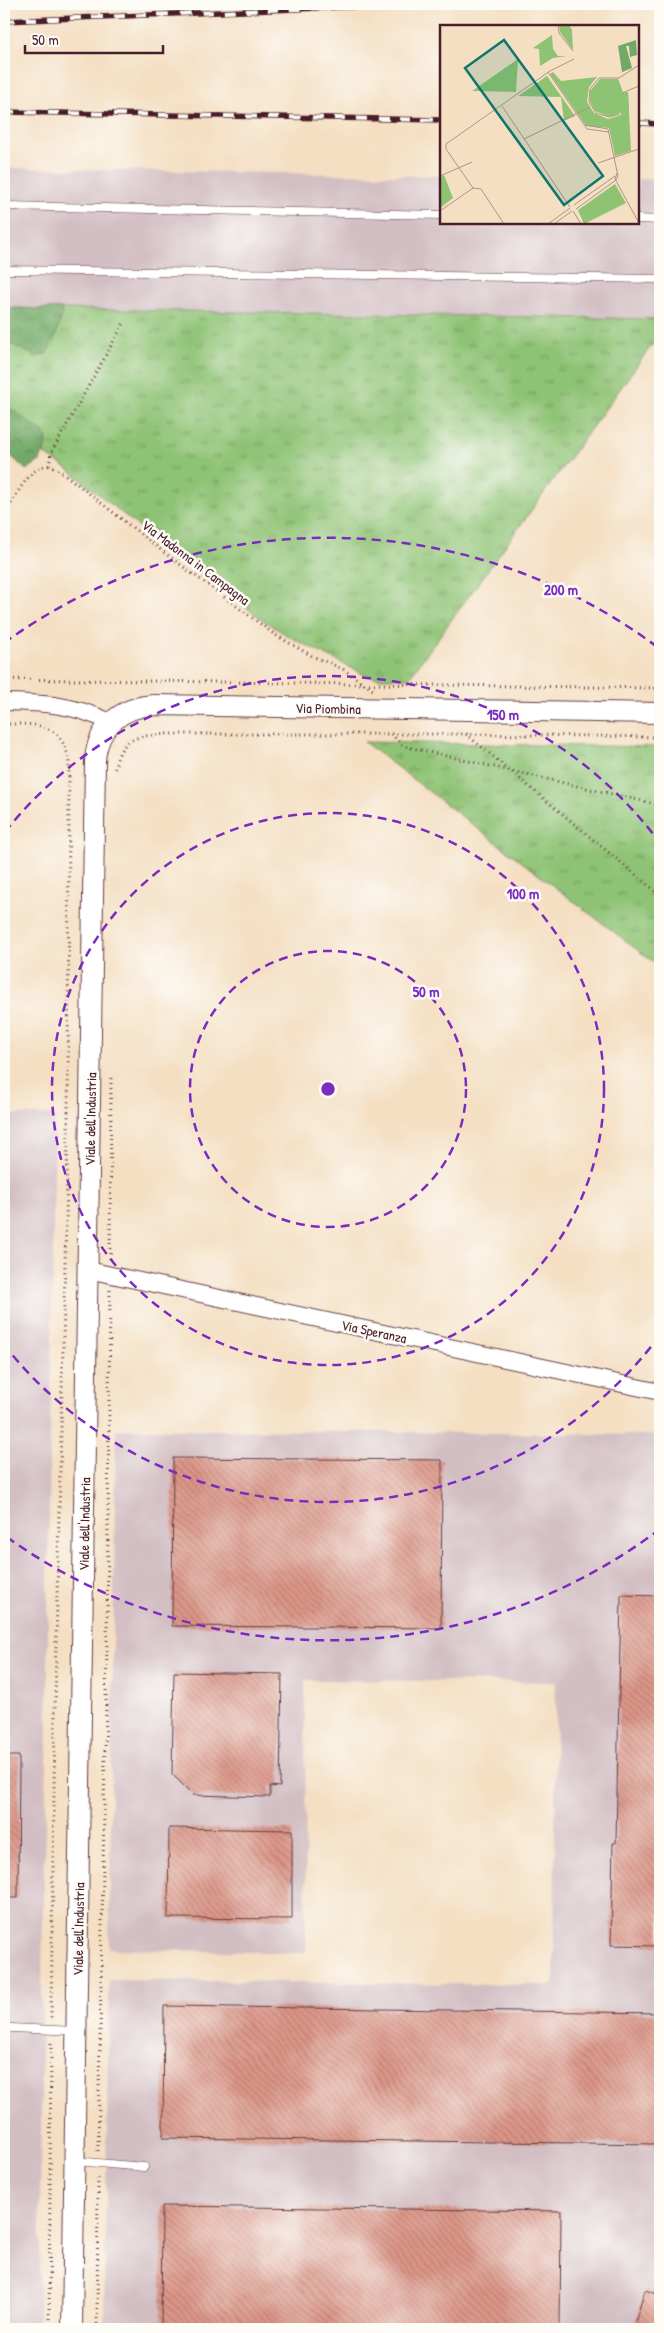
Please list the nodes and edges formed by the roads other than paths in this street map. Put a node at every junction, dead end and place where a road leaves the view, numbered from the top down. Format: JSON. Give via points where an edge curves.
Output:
{"nodes":[{"id":1,"x":4,"y":206,"type":"edge"},
{"id":2,"x":440,"y":215,"type":"edge"},
{"id":3,"x":639,"y":219,"type":"edge"},
{"id":4,"x":660,"y":220,"type":"edge"},
{"id":5,"x":4,"y":270,"type":"edge"},
{"id":6,"x":660,"y":279,"type":"edge"},
{"id":7,"x":4,"y":702,"type":"edge"},
{"id":8,"x":660,"y":713,"type":"edge"},
{"id":9,"x":110,"y":722,"type":"junction"},
{"id":10,"x":88,"y":1270,"type":"junction"},
{"id":11,"x":660,"y":1392,"type":"edge"},
{"id":12,"x":11,"y":2028,"type":"dead end"},
{"id":13,"x":76,"y":2031,"type":"junction"},
{"id":14,"x":75,"y":2162,"type":"junction"},
{"id":15,"x":144,"y":2167,"type":"dead end"},
{"id":16,"x":72,"y":2329,"type":"edge"}],
"edges":[{"from":1,"to":2,"type":"lane"},
{"from":3,"to":4,"type":"lane"},
{"from":5,"to":6,"type":"lane"},
{"from":7,"to":9,"type":"street","via":[[61,705]]},
{"from":8,"to":9,"type":"street","name":"Via Piombina","via":[[154,705],[128,710]]},
{"from":9,"to":10,"type":"street","name":"Viale dell'Industria","via":[[98,739],[95,761]]},
{"from":10,"to":11,"type":"street","name":"Via Speranza"},
{"from":10,"to":13,"type":"street","name":"Viale dell'Industria"},
{"from":12,"to":13,"type":"lane"},
{"from":13,"to":14,"type":"street","name":"Viale dell'Industria"},
{"from":14,"to":15,"type":"lane"},
{"from":14,"to":16,"type":"street","name":"Viale dell'Industria"}]}
